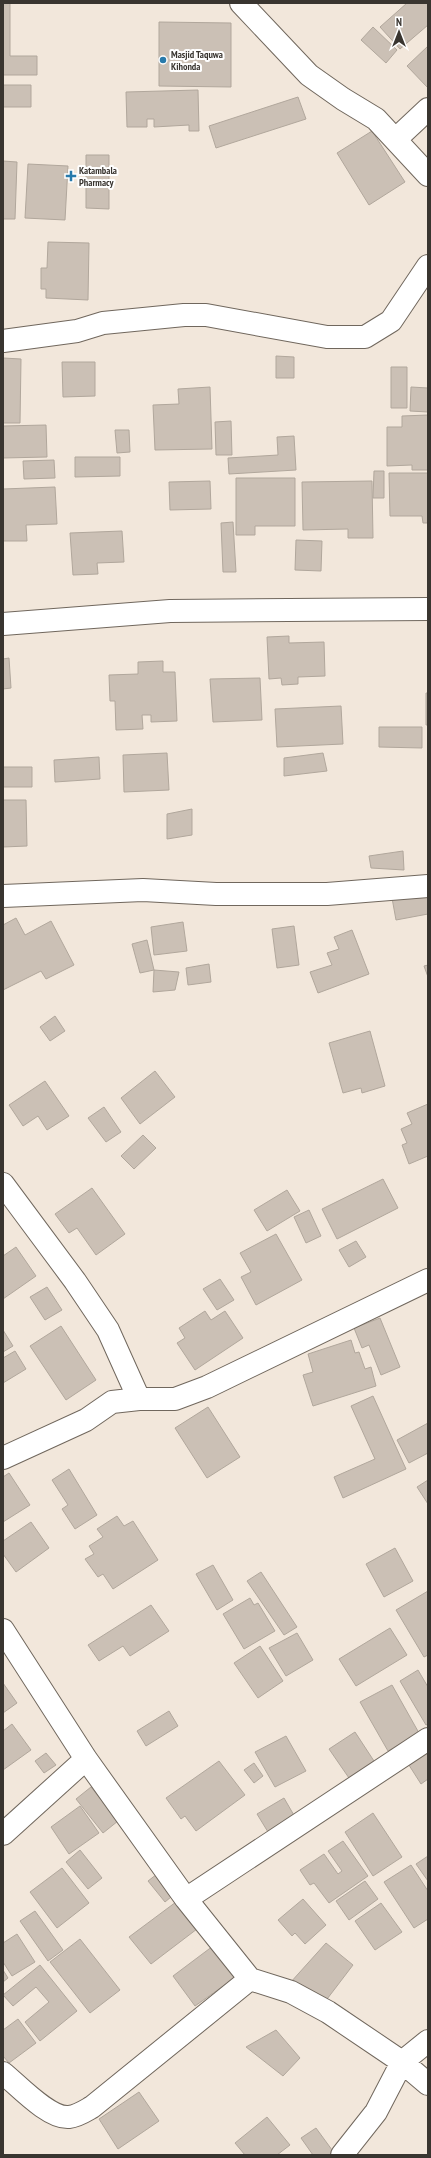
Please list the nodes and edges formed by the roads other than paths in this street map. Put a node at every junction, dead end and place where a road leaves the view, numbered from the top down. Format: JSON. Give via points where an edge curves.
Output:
{"nodes":[{"id":1,"x":241,"y":3,"type":"edge"},
{"id":2,"x":428,"y":109,"type":"edge"},
{"id":3,"x":396,"y":139,"type":"junction"},
{"id":4,"x":428,"y":175,"type":"edge"},
{"id":5,"x":428,"y":266,"type":"edge"},
{"id":6,"x":3,"y":341,"type":"edge"},
{"id":7,"x":428,"y":609,"type":"edge"},
{"id":8,"x":3,"y":624,"type":"edge"},
{"id":9,"x":428,"y":886,"type":"edge"},
{"id":10,"x":3,"y":896,"type":"edge"},
{"id":11,"x":3,"y":1184,"type":"edge"},
{"id":12,"x":428,"y":1280,"type":"edge"},
{"id":13,"x":139,"y":1399,"type":"junction"},
{"id":14,"x":3,"y":1458,"type":"edge"},
{"id":15,"x":3,"y":1630,"type":"edge"},
{"id":16,"x":428,"y":1739,"type":"edge"},
{"id":17,"x":86,"y":1759,"type":"junction"},
{"id":18,"x":3,"y":1834,"type":"edge"},
{"id":19,"x":186,"y":1899,"type":"junction"},
{"id":20,"x":250,"y":1979,"type":"junction"},
{"id":21,"x":428,"y":2041,"type":"edge"},
{"id":22,"x":402,"y":2062,"type":"junction"},
{"id":23,"x":3,"y":2073,"type":"edge"},
{"id":24,"x":428,"y":2084,"type":"edge"},
{"id":25,"x":342,"y":2155,"type":"edge"}],
"edges":[{"from":1,"to":3,"type":"street","via":[[309,74],[376,119]]},
{"from":2,"to":3,"type":"street"},
{"from":3,"to":4,"type":"street"},
{"from":5,"to":6,"type":"street","via":[[391,321],[365,337],[327,337],[206,315],[184,315],[102,323],[77,330]]},
{"from":7,"to":8,"type":"street","via":[[170,611]]},
{"from":9,"to":10,"type":"street","via":[[327,894],[216,894],[143,890]]},
{"from":11,"to":13,"type":"street","via":[[108,1330]]},
{"from":12,"to":13,"type":"street","via":[[185,1397],[165,1401]]},
{"from":13,"to":14,"type":"street","via":[[112,1402],[86,1420]]},
{"from":15,"to":17,"type":"street"},
{"from":16,"to":19,"type":"street"},
{"from":17,"to":18,"type":"street"},
{"from":17,"to":19,"type":"street"},
{"from":19,"to":20,"type":"street"},
{"from":20,"to":22,"type":"street","via":[[291,1992],[328,2012]]},
{"from":20,"to":23,"type":"street","via":[[92,2107],[79,2114],[67,2117],[48,2111]]},
{"from":21,"to":22,"type":"street"},
{"from":22,"to":24,"type":"street"},
{"from":22,"to":25,"type":"street","via":[[376,2112]]}]}
